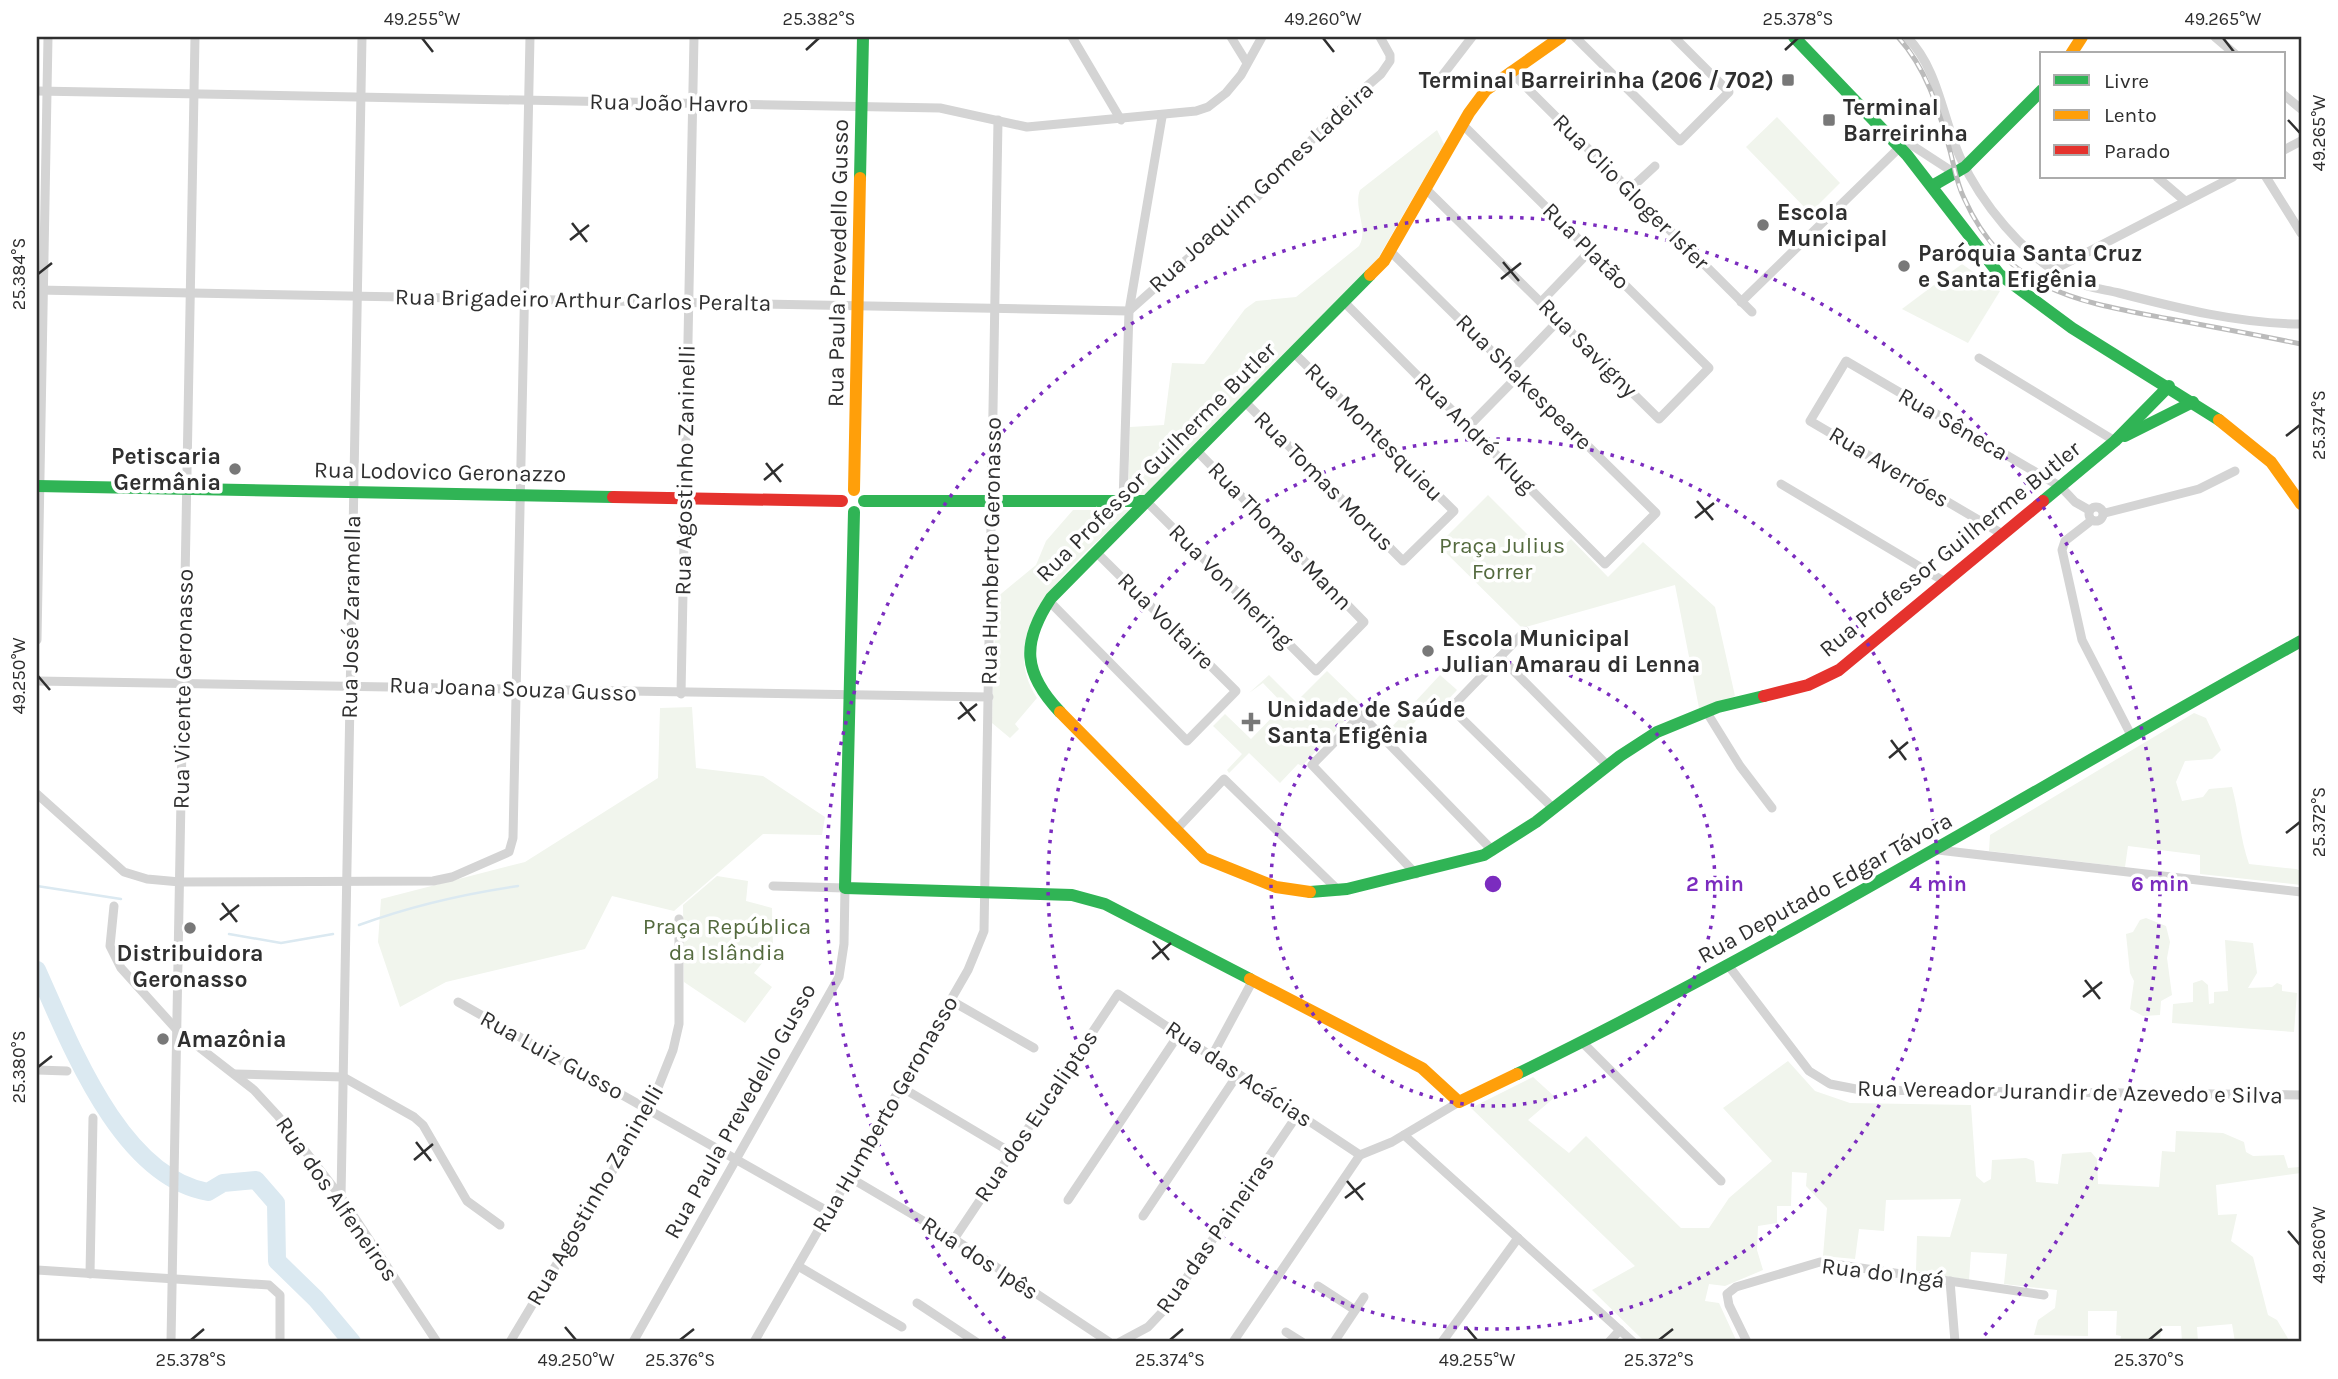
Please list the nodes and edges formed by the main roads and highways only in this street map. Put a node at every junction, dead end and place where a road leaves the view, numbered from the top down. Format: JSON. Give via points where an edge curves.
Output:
{"nodes":[{"id":1,"x":863,"y":37,"type":"edge"},
{"id":2,"x":1561,"y":37,"type":"edge"},
{"id":3,"x":1794,"y":37,"type":"edge"},
{"id":4,"x":2082,"y":37,"type":"edge"},
{"id":5,"x":2072,"y":52,"type":"edge"},
{"id":6,"x":2040,"y":92,"type":"edge"},
{"id":7,"x":1932,"y":186,"type":"junction"},
{"id":8,"x":2169,"y":386,"type":"junction"},
{"id":9,"x":2193,"y":402,"type":"junction"},
{"id":10,"x":2115,"y":441,"type":"junction"},
{"id":11,"x":38,"y":486,"type":"edge"},
{"id":12,"x":854,"y":490,"type":"junction"},
{"id":13,"x":842,"y":500,"type":"junction"},
{"id":14,"x":864,"y":501,"type":"junction"},
{"id":15,"x":1146,"y":501,"type":"junction"},
{"id":16,"x":2301,"y":504,"type":"edge"},
{"id":17,"x":853,"y":512,"type":"junction"},
{"id":18,"x":2301,"y":640,"type":"edge"},
{"id":19,"x":1459,"y":1102,"type":"joint"}],
"edges":[{"from":1,"to":12,"type":"main road","name":"Rua Paula Prevedello Gusso"},
{"from":2,"to":15,"type":"main road","name":"Rua Professor Guilherme Butler","via":[[1486,90],[1462,124],[1391,252]]},
{"from":3,"to":7,"type":"main road"},
{"from":4,"to":5,"type":"main road"},
{"from":6,"to":7,"type":"main road","via":[[1961,170]]},
{"from":7,"to":8,"type":"main road","via":[[1975,248],[2014,286]]},
{"from":8,"to":9,"type":"main road"},
{"from":8,"to":10,"type":"main road","name":"Rua Professor Guilherme Butler"},
{"from":9,"to":10,"type":"main road","name":"Rua Professor Guilherme Butler"},
{"from":9,"to":16,"type":"main road","via":[[2269,459]]},
{"from":10,"to":15,"type":"main road","name":"Rua Professor Guilherme Butler","via":[[1830,676],[1706,711],[1650,736],[1554,809],[1473,860],[1339,891],[1303,893],[1276,887],[1204,858],[1036,684],[1031,635],[1049,601]]},
{"from":11,"to":13,"type":"main road","name":"Rua Lodovico Geronazzo"},
{"from":12,"to":13,"type":"main road"},
{"from":12,"to":14,"type":"main road"},
{"from":13,"to":17,"type":"main road"},
{"from":14,"to":15,"type":"main road"},
{"from":14,"to":17,"type":"main road"},
{"from":17,"to":19,"type":"main road","name":"Rua Paula Prevedello Gusso","via":[[845,888],[1052,893],[1091,899],[1422,1068]]},
{"from":18,"to":19,"type":"main road","name":"Rua Deputado Edgar Távora","via":[[1938,850],[1582,1042]]}]}
